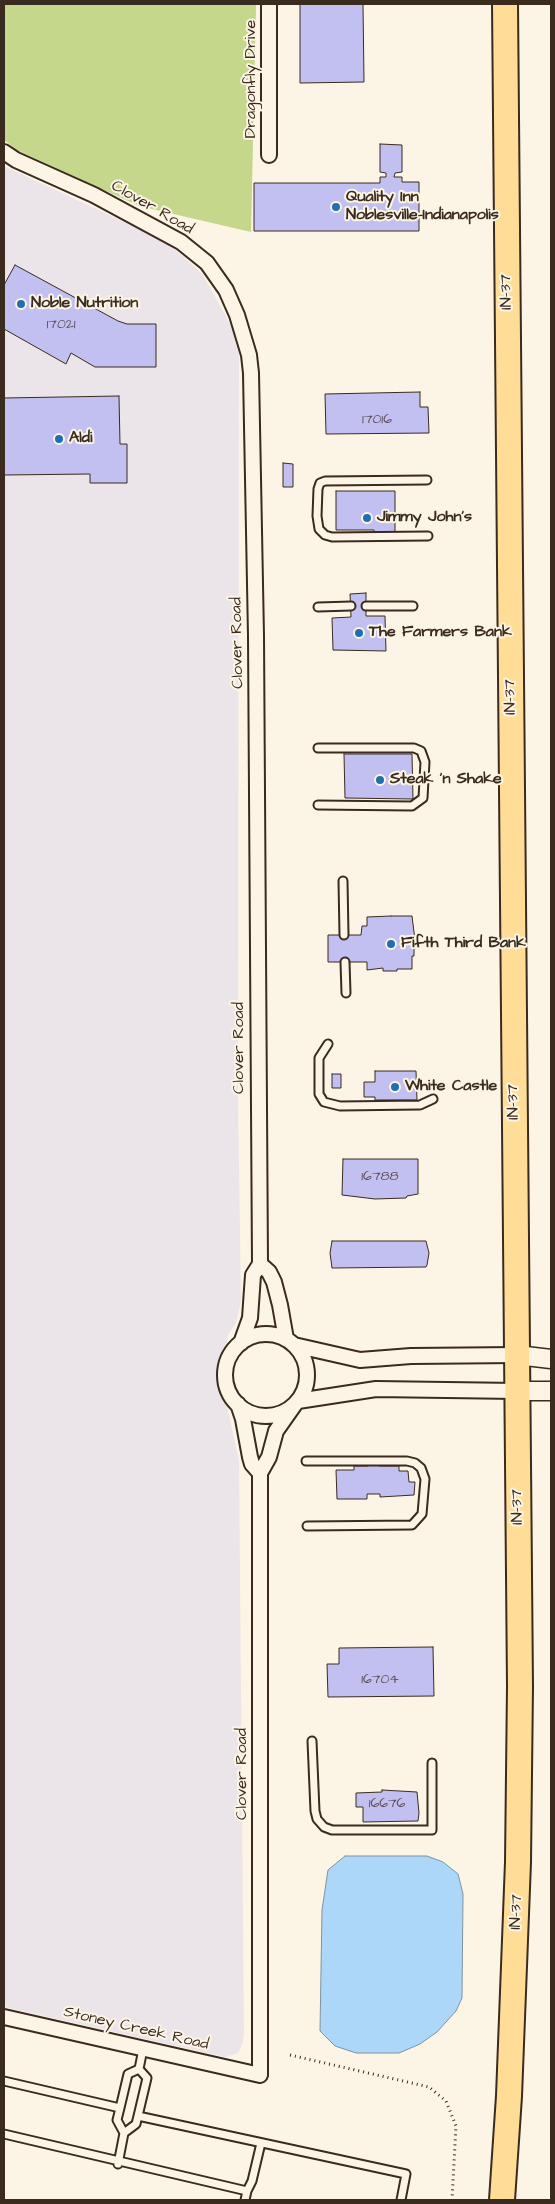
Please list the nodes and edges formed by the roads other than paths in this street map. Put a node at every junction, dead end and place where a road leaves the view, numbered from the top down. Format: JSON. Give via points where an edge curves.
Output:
{"nodes":[{"id":1,"x":269,"y":4,"type":"edge"},
{"id":2,"x":504,"y":4,"type":"edge"},
{"id":3,"x":4,"y":152,"type":"edge"},
{"id":4,"x":269,"y":155,"type":"dead end"},
{"id":5,"x":427,"y":480,"type":"dead end"},
{"id":6,"x":428,"y":536,"type":"dead end"},
{"id":7,"x":351,"y":606,"type":"dead end"},
{"id":8,"x":366,"y":606,"type":"dead end"},
{"id":9,"x":413,"y":606,"type":"dead end"},
{"id":10,"x":318,"y":607,"type":"dead end"},
{"id":11,"x":318,"y":748,"type":"dead end"},
{"id":12,"x":318,"y":805,"type":"dead end"},
{"id":13,"x":343,"y":881,"type":"dead end"},
{"id":14,"x":344,"y":936,"type":"dead end"},
{"id":15,"x":345,"y":962,"type":"dead end"},
{"id":16,"x":346,"y":992,"type":"dead end"},
{"id":17,"x":328,"y":1044,"type":"dead end"},
{"id":18,"x":433,"y":1099,"type":"dead end"},
{"id":19,"x":260,"y":1264,"type":"junction"},
{"id":20,"x":290,"y":1342,"type":"junction"},
{"id":21,"x":241,"y":1343,"type":"junction"},
{"id":22,"x":516,"y":1355,"type":"junction"},
{"id":23,"x":551,"y":1359,"type":"edge"},
{"id":24,"x":517,"y":1391,"type":"junction"},
{"id":25,"x":551,"y":1391,"type":"edge"},
{"id":26,"x":297,"y":1402,"type":"junction"},
{"id":27,"x":238,"y":1404,"type":"junction"},
{"id":28,"x":306,"y":1461,"type":"dead end"},
{"id":29,"x":260,"y":1473,"type":"junction"},
{"id":30,"x":307,"y":1526,"type":"dead end"},
{"id":31,"x":312,"y":1741,"type":"dead end"},
{"id":32,"x":432,"y":1763,"type":"dead end"},
{"id":33,"x":4,"y":2017,"type":"edge"},
{"id":34,"x":143,"y":2049,"type":"junction"},
{"id":35,"x":139,"y":2069,"type":"junction"},
{"id":36,"x":260,"y":2076,"type":"joint"},
{"id":37,"x":4,"y":2081,"type":"edge"},
{"id":38,"x":120,"y":2108,"type":"junction"},
{"id":39,"x":138,"y":2116,"type":"junction"},
{"id":40,"x":124,"y":2133,"type":"junction"},
{"id":41,"x":4,"y":2134,"type":"edge"},
{"id":42,"x":261,"y":2143,"type":"junction"},
{"id":43,"x":118,"y":2164,"type":"junction"},
{"id":44,"x":247,"y":2191,"type":"junction"},
{"id":45,"x":245,"y":2200,"type":"edge"},
{"id":46,"x":401,"y":2200,"type":"edge"},
{"id":47,"x":502,"y":2200,"type":"edge"}],
"edges":[{"from":1,"to":4,"type":"street","name":"Dragonfly Drive"},
{"from":2,"to":22,"type":"highway","name":"IN-37"},
{"from":3,"to":19,"type":"street","name":"Clover Road","via":[[181,242],[208,263],[238,315],[249,354],[256,646]]},
{"from":5,"to":6,"type":"lane","via":[[320,483],[317,525],[332,537]]},
{"from":7,"to":10,"type":"lane"},
{"from":8,"to":9,"type":"lane"},
{"from":11,"to":12,"type":"lane","via":[[414,748],[421,751],[425,762],[423,798],[412,806]]},
{"from":13,"to":14,"type":"lane"},
{"from":15,"to":16,"type":"lane"},
{"from":17,"to":18,"type":"lane","via":[[319,1058],[319,1094],[324,1102],[340,1106],[420,1105]]},
{"from":19,"to":20,"type":"street","via":[[274,1282]]},
{"from":19,"to":21,"type":"street","name":"Clover Road","via":[[253,1276],[250,1318]]},
{"from":20,"to":21,"type":"street","via":[[277,1336],[258,1335]]},
{"from":20,"to":22,"type":"street","via":[[360,1360]]},
{"from":20,"to":26,"type":"street","via":[[302,1354],[306,1366],[304,1390]]},
{"from":21,"to":27,"type":"street","via":[[229,1359],[226,1379]]},
{"from":22,"to":23,"type":"street"},
{"from":22,"to":24,"type":"highway","name":"IN-37"},
{"from":24,"to":25,"type":"street"},
{"from":24,"to":26,"type":"street","via":[[376,1389]]},
{"from":24,"to":47,"type":"highway","name":"IN-37","via":[[518,1862]]},
{"from":26,"to":27,"type":"street","via":[[285,1411],[260,1416]]},
{"from":26,"to":29,"type":"street","name":"Clover Road","via":[[276,1431],[269,1457]]},
{"from":27,"to":29,"type":"street","name":"Clover Road","via":[[252,1464]]},
{"from":28,"to":30,"type":"lane","via":[[407,1461],[421,1468],[425,1479],[422,1514],[412,1525]]},
{"from":29,"to":36,"type":"street","name":"Clover Road"},
{"from":31,"to":32,"type":"lane","via":[[315,1811],[324,1828],[332,1830],[432,1830]]},
{"from":33,"to":34,"type":"street","name":"Stoney Creek Road"},
{"from":34,"to":35,"type":"lane"},
{"from":34,"to":36,"type":"street","name":"Stoney Creek Road"},
{"from":35,"to":38,"type":"lane","via":[[128,2074]]},
{"from":35,"to":39,"type":"lane","via":[[147,2078]]},
{"from":37,"to":38,"type":"lane"},
{"from":38,"to":40,"type":"lane","via":[[117,2120]]},
{"from":39,"to":40,"type":"lane","via":[[136,2124]]},
{"from":39,"to":42,"type":"lane"},
{"from":40,"to":43,"type":"lane"},
{"from":41,"to":43,"type":"lane"},
{"from":42,"to":44,"type":"lane"},
{"from":42,"to":46,"type":"lane","via":[[406,2174]]},
{"from":43,"to":44,"type":"lane"},
{"from":44,"to":45,"type":"lane"}]}
